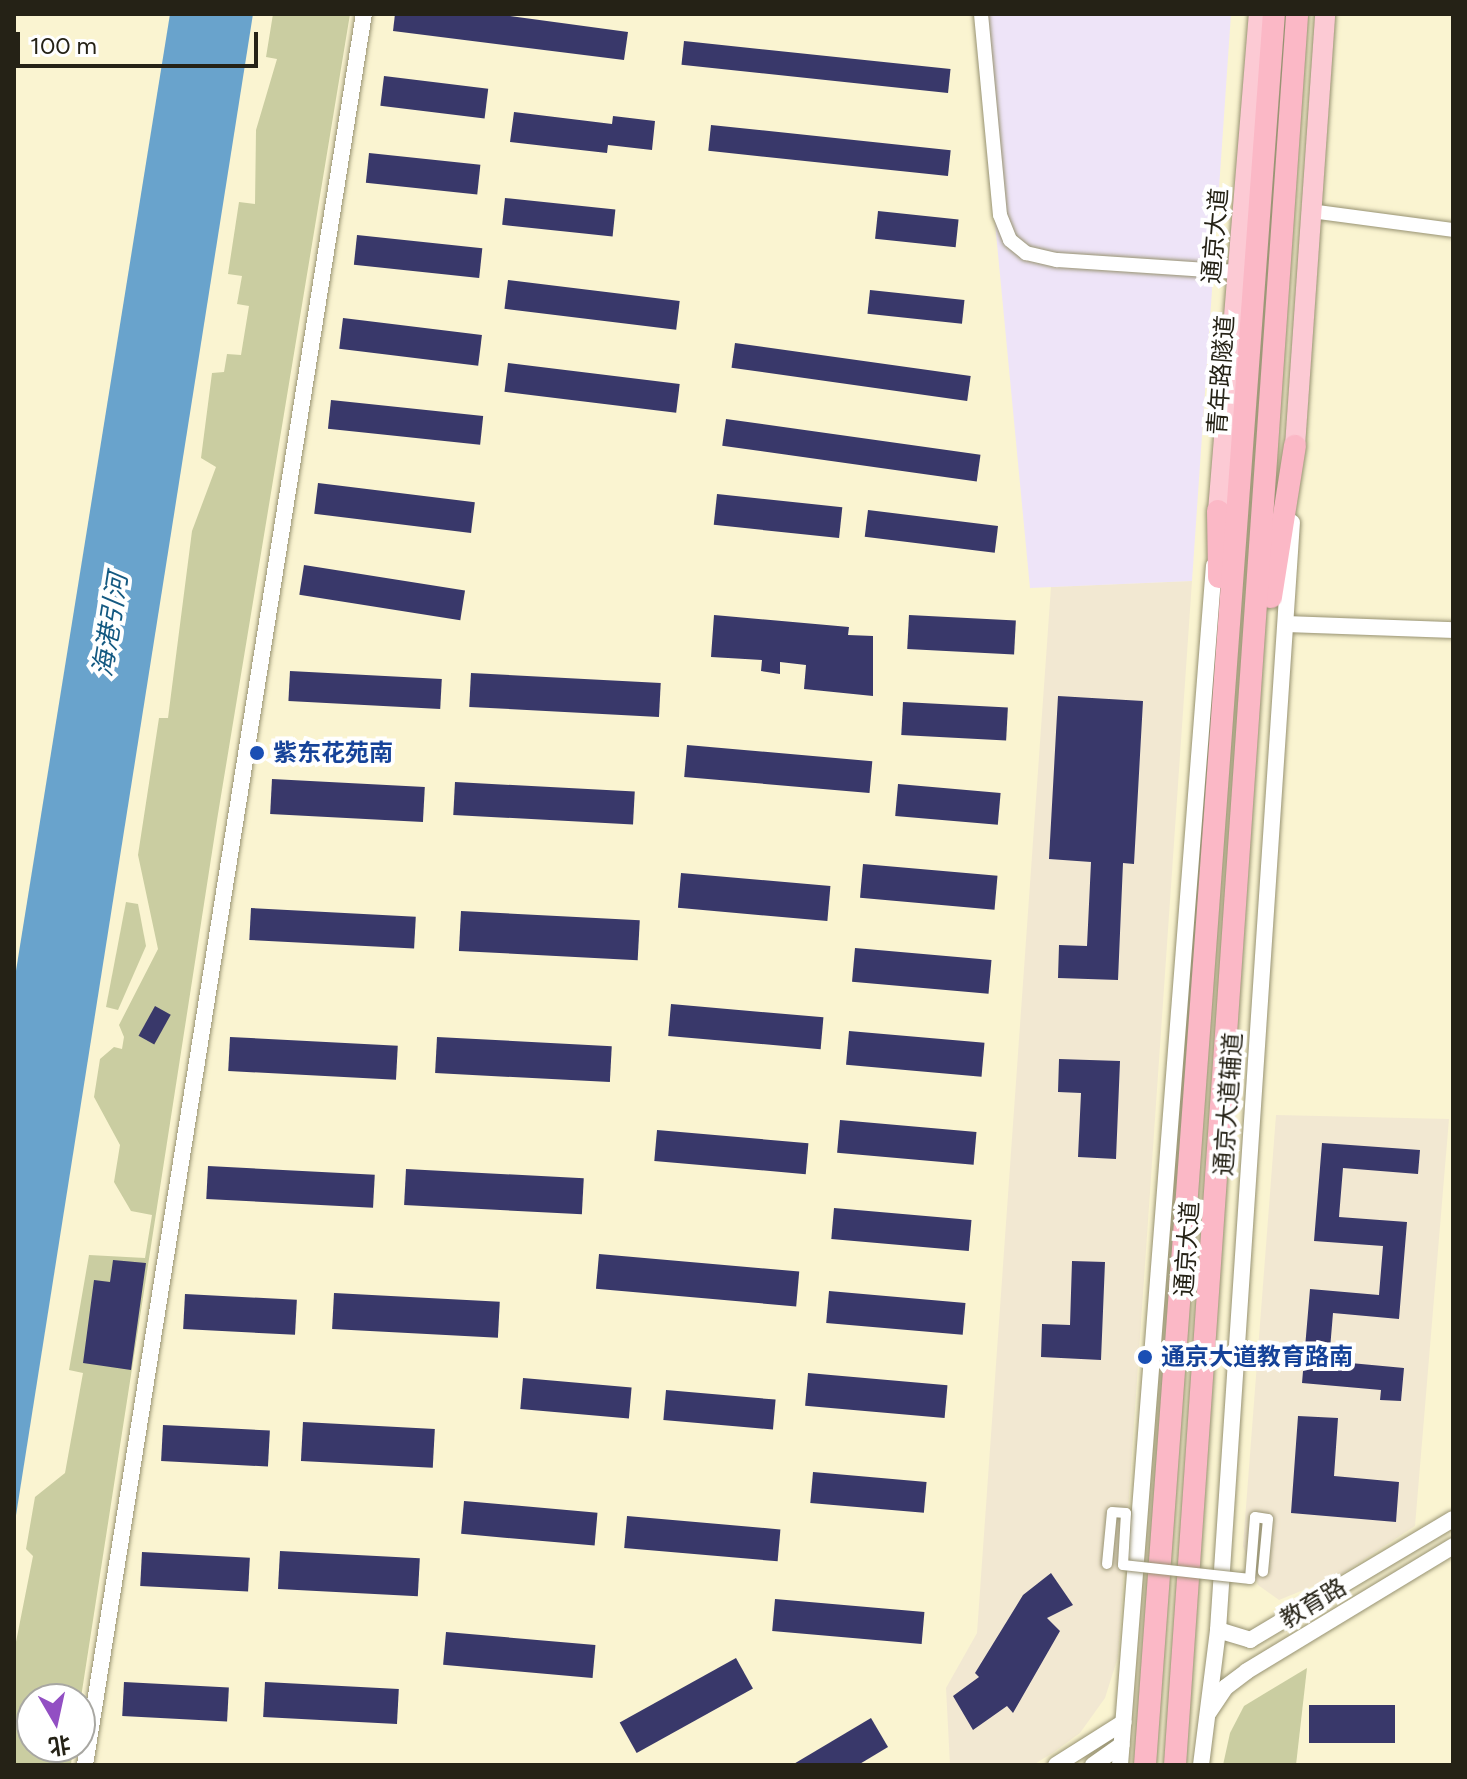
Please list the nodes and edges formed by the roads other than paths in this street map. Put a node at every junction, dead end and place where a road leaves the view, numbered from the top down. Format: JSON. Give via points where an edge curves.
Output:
{"nodes":[{"id":1,"x":364,"y":14,"type":"edge"},
{"id":2,"x":981,"y":14,"type":"edge"},
{"id":3,"x":1259,"y":14,"type":"edge"},
{"id":4,"x":1274,"y":14,"type":"edge"},
{"id":5,"x":1297,"y":14,"type":"edge"},
{"id":6,"x":1325,"y":14,"type":"edge"},
{"id":7,"x":1311,"y":211,"type":"junction"},
{"id":8,"x":1453,"y":230,"type":"edge"},
{"id":9,"x":1238,"y":272,"type":"junction"},
{"id":10,"x":1295,"y":446,"type":"junction"},
{"id":11,"x":1218,"y":511,"type":"junction"},
{"id":12,"x":1287,"y":624,"type":"junction"},
{"id":13,"x":1453,"y":630,"type":"edge"},
{"id":14,"x":1249,"y":737,"type":"junction"},
{"id":15,"x":1220,"y":739,"type":"junction"},
{"id":16,"x":1453,"y":1519,"type":"edge"},
{"id":17,"x":1453,"y":1546,"type":"edge"},
{"id":18,"x":1107,"y":1564,"type":"dead end"},
{"id":19,"x":1263,"y":1572,"type":"dead end"},
{"id":20,"x":1218,"y":1630,"type":"junction"},
{"id":21,"x":1208,"y":1713,"type":"junction"},
{"id":22,"x":1124,"y":1722,"type":"junction"},
{"id":23,"x":1122,"y":1745,"type":"junction"},
{"id":24,"x":85,"y":1765,"type":"edge"},
{"id":25,"x":1056,"y":1765,"type":"edge"},
{"id":26,"x":1093,"y":1765,"type":"edge"},
{"id":27,"x":1120,"y":1765,"type":"edge"},
{"id":28,"x":1145,"y":1765,"type":"edge"},
{"id":29,"x":1175,"y":1765,"type":"edge"},
{"id":30,"x":1201,"y":1765,"type":"edge"}],
"edges":[{"from":1,"to":24,"type":"street"},
{"from":2,"to":9,"type":"street","via":[[1000,215],[1010,240],[1026,253],[1057,260]]},
{"from":3,"to":9,"type":"main road","name":"通京大道"},
{"from":4,"to":15,"type":"highway","name":"青年路隧道"},
{"from":5,"to":14,"type":"highway"},
{"from":6,"to":7,"type":"main road"},
{"from":7,"to":8,"type":"street"},
{"from":7,"to":10,"type":"main road"},
{"from":9,"to":11,"type":"main road","name":"通京大道"},
{"from":10,"to":12,"type":"street","name":"通京大道辅道"},
{"from":10,"to":14,"type":"highway"},
{"from":11,"to":15,"type":"highway"},
{"from":11,"to":22,"type":"street"},
{"from":12,"to":13,"type":"street"},
{"from":12,"to":20,"type":"street","name":"通京大道辅道"},
{"from":14,"to":29,"type":"highway","name":"通京大道"},
{"from":15,"to":28,"type":"highway","name":"通京大道"},
{"from":16,"to":20,"type":"street","name":"教育路","via":[[1250,1640]]},
{"from":17,"to":21,"type":"street","name":"教育路","via":[[1247,1671],[1226,1687]]},
{"from":18,"to":19,"type":"street","bridge":true,"via":[[1112,1512],[1126,1513],[1123,1565],[1250,1579],[1255,1517],[1268,1519]]},
{"from":20,"to":21,"type":"street","name":"通京大道辅道"},
{"from":21,"to":30,"type":"street","name":"通京大道辅道"},
{"from":22,"to":23,"type":"street"},
{"from":22,"to":25,"type":"street"},
{"from":23,"to":26,"type":"street"},
{"from":23,"to":27,"type":"street"}]}
